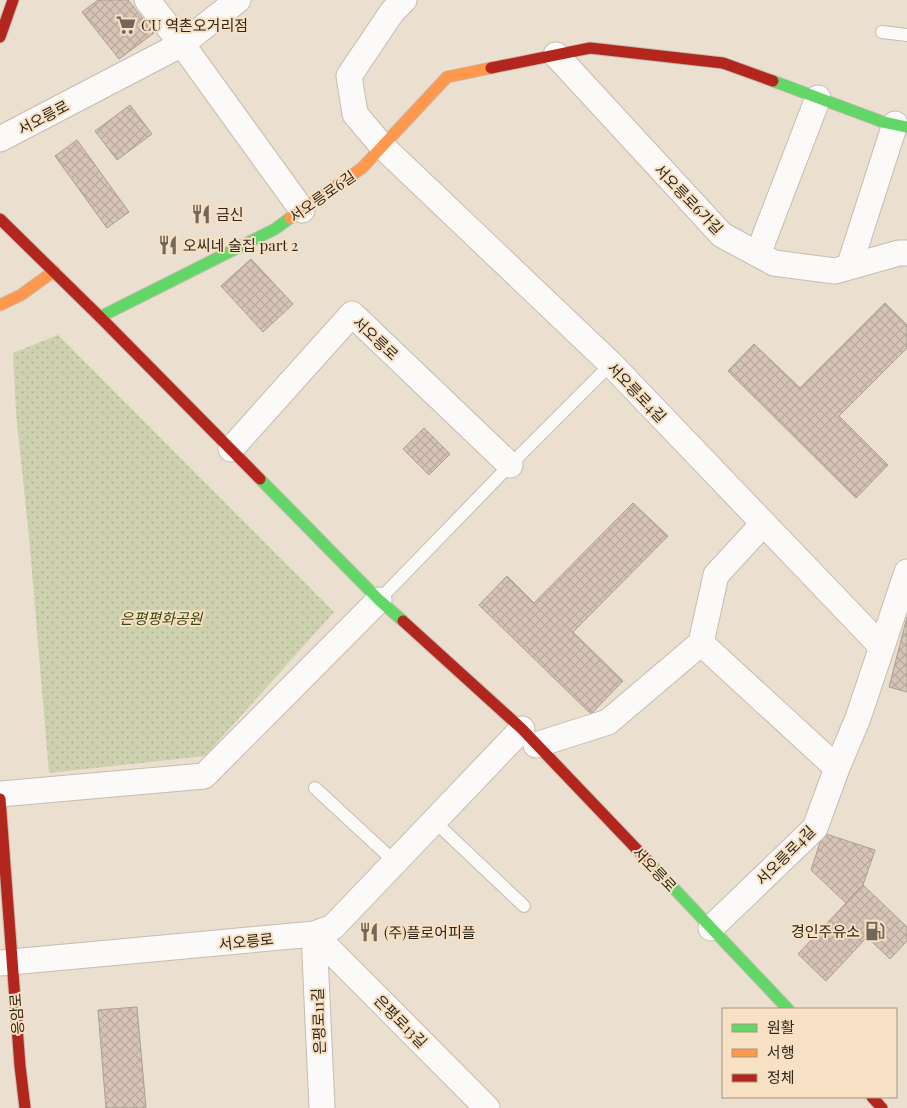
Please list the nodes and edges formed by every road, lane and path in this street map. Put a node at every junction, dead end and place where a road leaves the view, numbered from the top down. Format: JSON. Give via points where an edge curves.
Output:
{"nodes":[{"id":1,"x":13,"y":0,"type":"edge"},
{"id":2,"x":147,"y":0,"type":"edge"},
{"id":3,"x":238,"y":0,"type":"edge"},
{"id":4,"x":404,"y":0,"type":"edge"},
{"id":5,"x":882,"y":32,"type":"dead end"},
{"id":6,"x":907,"y":35,"type":"edge"},
{"id":7,"x":0,"y":37,"type":"edge"},
{"id":8,"x":182,"y":44,"type":"junction"},
{"id":9,"x":556,"y":55,"type":"junction"},
{"id":10,"x":818,"y":98,"type":"junction"},
{"id":11,"x":901,"y":125,"type":"edge"},
{"id":12,"x":0,"y":139,"type":"edge"},
{"id":13,"x":382,"y":146,"type":"junction"},
{"id":14,"x":302,"y":210,"type":"junction"},
{"id":15,"x":0,"y":219,"type":"edge"},
{"id":16,"x":907,"y":253,"type":"edge"},
{"id":17,"x":758,"y":254,"type":"junction"},
{"id":18,"x":849,"y":267,"type":"junction"},
{"id":19,"x":54,"y":271,"type":"junction"},
{"id":20,"x":0,"y":305,"type":"edge"},
{"id":21,"x":100,"y":317,"type":"junction"},
{"id":22,"x":611,"y":364,"type":"junction"},
{"id":23,"x":231,"y":449,"type":"junction"},
{"id":24,"x":510,"y":464,"type":"junction"},
{"id":25,"x":763,"y":524,"type":"junction"},
{"id":26,"x":907,"y":572,"type":"edge"},
{"id":27,"x":379,"y":600,"type":"junction"},
{"id":28,"x":701,"y":644,"type":"junction"},
{"id":29,"x":882,"y":647,"type":"junction"},
{"id":30,"x":529,"y":737,"type":"junction"},
{"id":31,"x":837,"y":768,"type":"junction"},
{"id":32,"x":315,"y":788,"type":"dead end"},
{"id":33,"x":0,"y":794,"type":"edge"},
{"id":34,"x":0,"y":799,"type":"edge"},
{"id":35,"x":434,"y":821,"type":"junction"},
{"id":36,"x":395,"y":862,"type":"junction"},
{"id":37,"x":524,"y":906,"type":"dead end"},
{"id":38,"x":711,"y":928,"type":"junction"},
{"id":39,"x":314,"y":934,"type":"junction"},
{"id":40,"x":6,"y":962,"type":"edge"},
{"id":41,"x":787,"y":1008,"type":"edge"},
{"id":42,"x":873,"y":1098,"type":"edge"},
{"id":43,"x":25,"y":1108,"type":"edge"},
{"id":44,"x":322,"y":1108,"type":"edge"},
{"id":45,"x":487,"y":1108,"type":"edge"},
{"id":46,"x":882,"y":1108,"type":"edge"}],
"edges":[{"from":1,"to":7,"type":"main road"},
{"from":2,"to":8,"type":"street"},
{"from":3,"to":8,"type":"street","name":"서오릉로"},
{"from":4,"to":13,"type":"street","via":[[392,12],[349,76],[355,114]]},
{"from":5,"to":6,"type":"lane"},
{"from":8,"to":12,"type":"street","name":"서오릉로"},
{"from":8,"to":14,"type":"street"},
{"from":9,"to":10,"type":"main road","via":[[590,48],[723,64]]},
{"from":9,"to":13,"type":"main road","via":[[447,77]]},
{"from":9,"to":17,"type":"street","name":"서오릉로6가길","via":[[722,235]]},
{"from":10,"to":11,"type":"main road"},
{"from":10,"to":17,"type":"street"},
{"from":11,"to":18,"type":"street"},
{"from":13,"to":14,"type":"main road","name":"서오릉로6길","via":[[362,168]]},
{"from":13,"to":22,"type":"street","name":"서오릉로4길"},
{"from":14,"to":21,"type":"main road","name":"서오릉로6길","via":[[275,229]]},
{"from":15,"to":19,"type":"main road","name":"서오릉로"},
{"from":16,"to":18,"type":"street","name":"서오릉로6가길"},
{"from":17,"to":18,"type":"street","name":"서오릉로6가길","via":[[774,263],[835,271]]},
{"from":19,"to":20,"type":"main road"},
{"from":19,"to":21,"type":"main road","name":"서오릉로"},
{"from":21,"to":23,"type":"main road","name":"서오릉로"},
{"from":22,"to":24,"type":"lane"},
{"from":22,"to":25,"type":"street","name":"서오릉로4길"},
{"from":23,"to":24,"type":"street","name":"서오릉로","via":[[352,314]]},
{"from":23,"to":27,"type":"main road","name":"서오릉로"},
{"from":24,"to":27,"type":"lane"},
{"from":25,"to":28,"type":"street","via":[[716,575]]},
{"from":25,"to":29,"type":"street","name":"서오릉로4길"},
{"from":26,"to":29,"type":"street","name":"서오릉로4길"},
{"from":27,"to":30,"type":"main road","name":"서오릉로"},
{"from":27,"to":33,"type":"street","via":[[204,776]]},
{"from":28,"to":30,"type":"street","via":[[608,722]]},
{"from":28,"to":31,"type":"street"},
{"from":29,"to":31,"type":"street","name":"서오릉로4길"},
{"from":30,"to":35,"type":"street","name":"서오릉로"},
{"from":30,"to":38,"type":"main road","name":"서오릉로"},
{"from":31,"to":38,"type":"street","name":"서오릉로4길","via":[[815,828]]},
{"from":32,"to":36,"type":"lane"},
{"from":34,"to":40,"type":"main road","name":"응암로"},
{"from":35,"to":36,"type":"street","name":"서오릉로"},
{"from":35,"to":37,"type":"lane"},
{"from":36,"to":39,"type":"street","name":"서오릉로","via":[[333,927]]},
{"from":38,"to":41,"type":"main road","name":"서오릉로"},
{"from":39,"to":40,"type":"street","name":"서오릉로"},
{"from":39,"to":44,"type":"street","name":"은평로11길"},
{"from":39,"to":45,"type":"street","name":"은평로13길"},
{"from":40,"to":43,"type":"main road","name":"응암로"},
{"from":42,"to":46,"type":"main road"}]}
